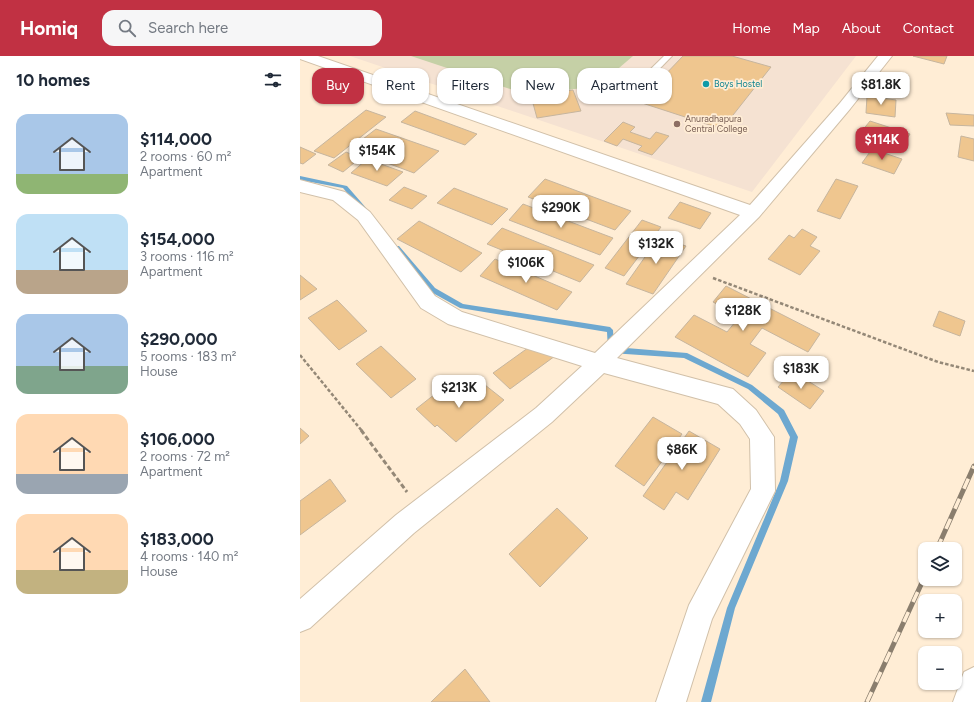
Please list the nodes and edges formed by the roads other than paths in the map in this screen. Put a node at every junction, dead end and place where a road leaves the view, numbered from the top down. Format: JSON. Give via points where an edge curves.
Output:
{"nodes":[{"id":1,"x":304,"y":56,"type":"edge"},
{"id":2,"x":668,"y":56,"type":"edge"},
{"id":3,"x":885,"y":56,"type":"edge"},
{"id":4,"x":656,"y":68,"type":"edge"},
{"id":5,"x":300,"y":186,"type":"edge"},
{"id":6,"x":753,"y":213,"type":"junction"},
{"id":7,"x":600,"y":363,"type":"junction"},
{"id":8,"x":300,"y":618,"type":"edge"},
{"id":9,"x":974,"y":682,"type":"edge"},
{"id":10,"x":671,"y":702,"type":"edge"},
{"id":11,"x":968,"y":702,"type":"edge"}],
"edges":[{"from":1,"to":6,"type":"street"},
{"from":2,"to":4,"type":"lane"},
{"from":3,"to":6,"type":"street"},
{"from":5,"to":7,"type":"street","via":[[339,196],[364,216],[428,302],[455,318]]},
{"from":6,"to":7,"type":"street"},
{"from":7,"to":8,"type":"street","via":[[540,419],[421,510]]},
{"from":7,"to":10,"type":"street","via":[[725,396],[748,417],[762,437],[763,490],[699,615]]},
{"from":9,"to":11,"type":"street"}]}
